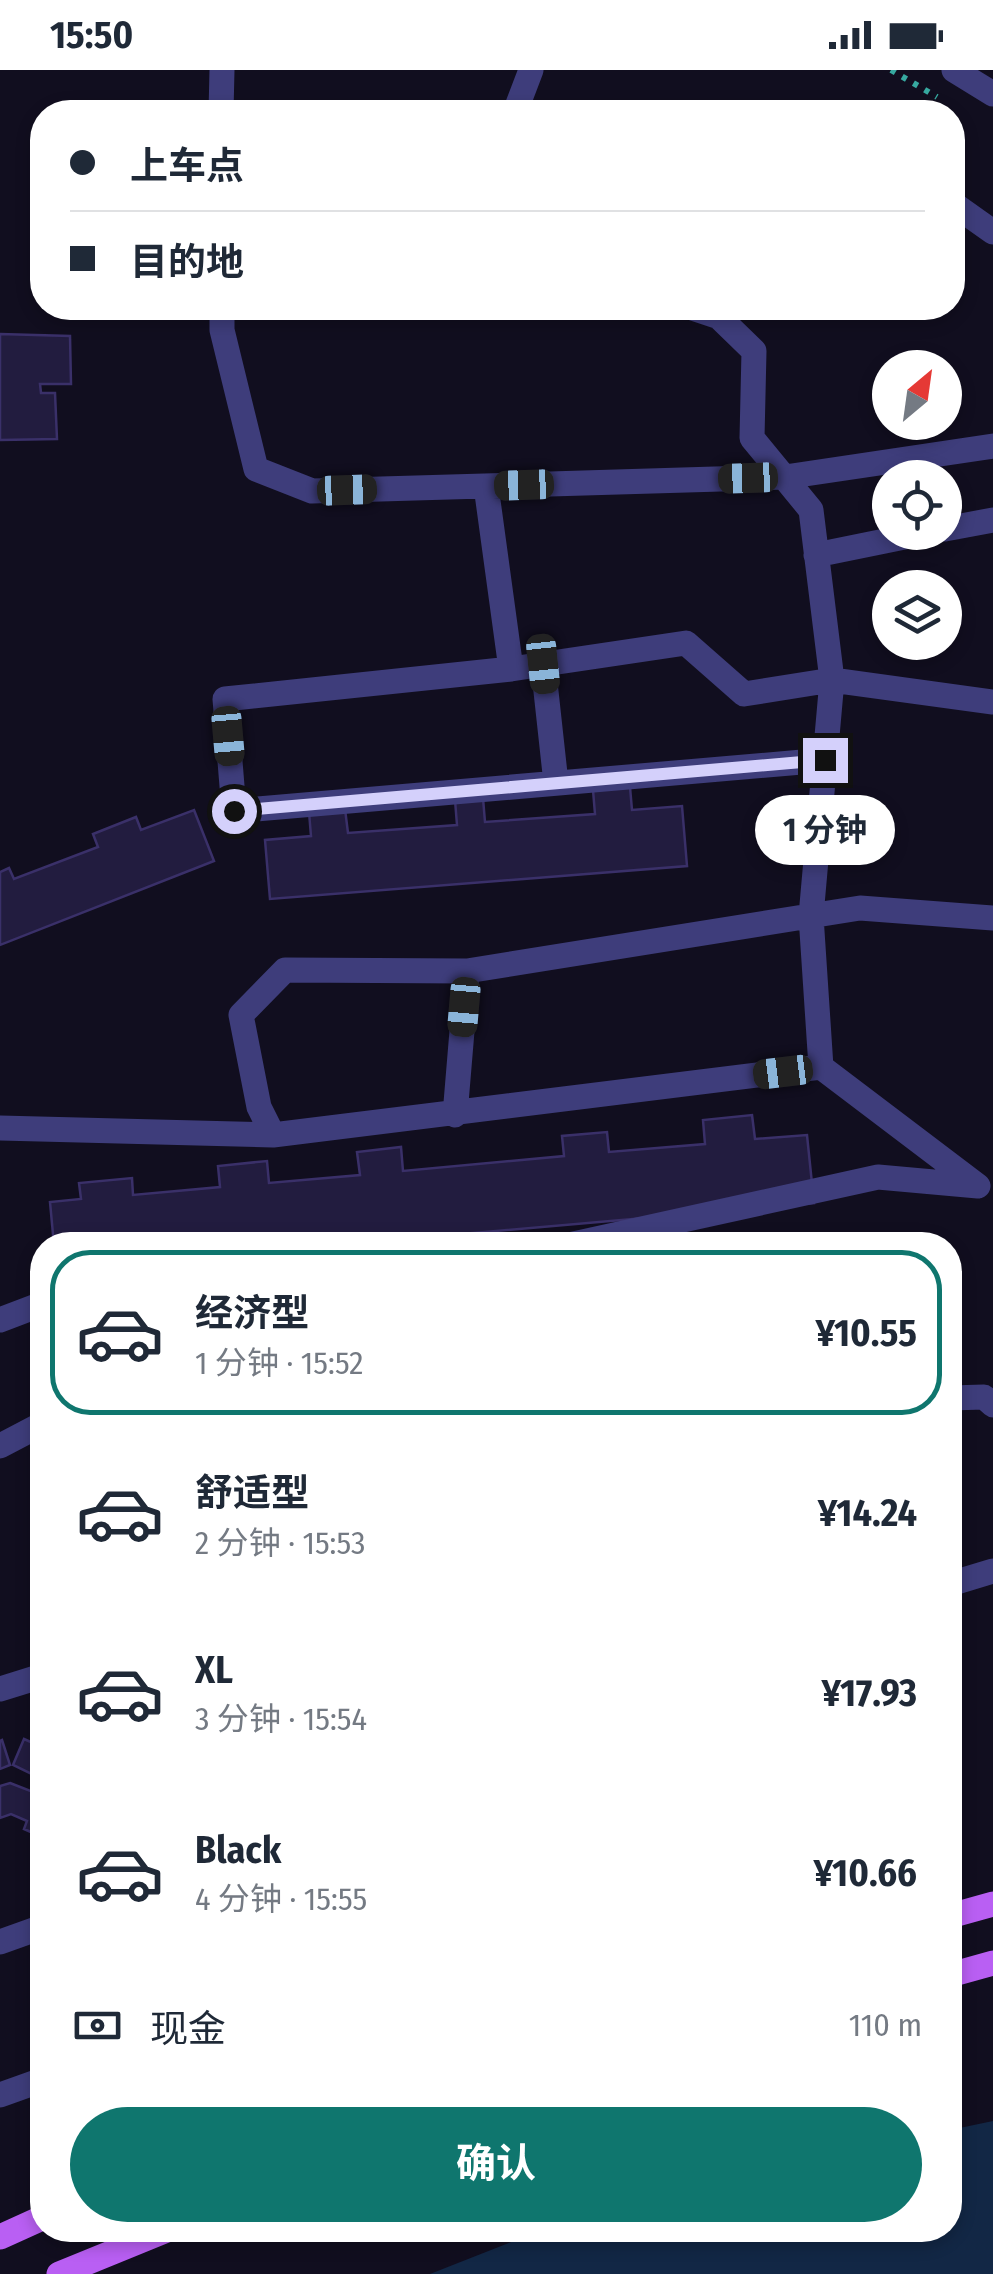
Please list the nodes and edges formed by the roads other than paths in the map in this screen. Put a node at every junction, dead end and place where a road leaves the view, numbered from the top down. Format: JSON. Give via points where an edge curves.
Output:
{"nodes":[{"id":1,"x":222,"y":70,"type":"edge"},
{"id":2,"x":532,"y":70,"type":"edge"},
{"id":3,"x":954,"y":70,"type":"edge"},
{"id":4,"x":993,"y":94,"type":"edge"},
{"id":5,"x":221,"y":100,"type":"edge"},
{"id":6,"x":520,"y":100,"type":"edge"},
{"id":7,"x":965,"y":212,"type":"edge"},
{"id":8,"x":993,"y":232,"type":"edge"},
{"id":9,"x":222,"y":320,"type":"edge"},
{"id":10,"x":729,"y":320,"type":"edge"},
{"id":11,"x":993,"y":446,"type":"edge"},
{"id":12,"x":785,"y":477,"type":"junction"},
{"id":13,"x":486,"y":486,"type":"junction"},
{"id":14,"x":993,"y":520,"type":"edge"},
{"id":15,"x":962,"y":526,"type":"edge"},
{"id":16,"x":872,"y":544,"type":"edge"},
{"id":17,"x":816,"y":555,"type":"junction"},
{"id":18,"x":543,"y":664,"type":"junction"},
{"id":19,"x":511,"y":669,"type":"junction"},
{"id":20,"x":832,"y":680,"type":"junction"},
{"id":21,"x":993,"y":702,"type":"edge"},
{"id":22,"x":825,"y":760,"type":"junction"},
{"id":23,"x":556,"y":784,"type":"junction"},
{"id":24,"x":811,"y":916,"type":"junction"},
{"id":25,"x":993,"y":918,"type":"edge"},
{"id":26,"x":466,"y":971,"type":"junction"},
{"id":27,"x":820,"y":1067,"type":"junction"},
{"id":28,"x":455,"y":1115,"type":"junction"},
{"id":29,"x":0,"y":1128,"type":"edge"},
{"id":30,"x":274,"y":1134,"type":"junction"},
{"id":31,"x":986,"y":1187,"type":"edge"},
{"id":32,"x":628,"y":1232,"type":"edge"},
{"id":33,"x":30,"y":1309,"type":"edge"},
{"id":34,"x":0,"y":1320,"type":"edge"},
{"id":35,"x":962,"y":1398,"type":"edge"},
{"id":36,"x":993,"y":1405,"type":"edge"},
{"id":37,"x":30,"y":1430,"type":"edge"},
{"id":38,"x":0,"y":1446,"type":"edge"},
{"id":39,"x":993,"y":1572,"type":"edge"},
{"id":40,"x":962,"y":1581,"type":"edge"},
{"id":41,"x":30,"y":1679,"type":"edge"},
{"id":42,"x":0,"y":1688,"type":"edge"},
{"id":43,"x":993,"y":1904,"type":"edge"},
{"id":44,"x":962,"y":1913,"type":"edge"},
{"id":45,"x":30,"y":1931,"type":"edge"},
{"id":46,"x":0,"y":1942,"type":"edge"},
{"id":47,"x":993,"y":1963,"type":"edge"},
{"id":48,"x":962,"y":1972,"type":"edge"},
{"id":49,"x":30,"y":2084,"type":"edge"},
{"id":50,"x":0,"y":2095,"type":"edge"},
{"id":51,"x":30,"y":2223,"type":"edge"},
{"id":52,"x":0,"y":2237,"type":"edge"},
{"id":53,"x":138,"y":2242,"type":"edge"},
{"id":54,"x":59,"y":2274,"type":"edge"}],
"edges":[{"from":1,"to":5,"type":"street"},
{"from":2,"to":6,"type":"street"},
{"from":3,"to":4,"type":"street"},
{"from":7,"to":8,"type":"street"},
{"from":9,"to":13,"type":"street","via":[[256,470],[312,491]]},
{"from":10,"to":12,"type":"street","via":[[754,351],[752,438]]},
{"from":11,"to":12,"type":"street"},
{"from":12,"to":13,"type":"street"},
{"from":12,"to":17,"type":"street","via":[[811,510]]},
{"from":13,"to":19,"type":"street"},
{"from":14,"to":15,"type":"street"},
{"from":16,"to":17,"type":"street"},
{"from":17,"to":20,"type":"street"},
{"from":18,"to":19,"type":"street"},
{"from":18,"to":20,"type":"street","via":[[686,643],[744,694]]},
{"from":18,"to":23,"type":"street"},
{"from":19,"to":23,"type":"street","via":[[225,699],[234,811]]},
{"from":20,"to":21,"type":"street"},
{"from":20,"to":22,"type":"street"},
{"from":22,"to":23,"type":"street"},
{"from":22,"to":24,"type":"street"},
{"from":24,"to":25,"type":"street","via":[[860,908]]},
{"from":24,"to":26,"type":"street"},
{"from":24,"to":27,"type":"street"},
{"from":26,"to":28,"type":"street"},
{"from":26,"to":30,"type":"street","via":[[286,970],[241,1014],[258,1107]]},
{"from":27,"to":28,"type":"street"},
{"from":27,"to":31,"type":"street"},
{"from":28,"to":30,"type":"street"},
{"from":29,"to":30,"type":"street"},
{"from":31,"to":32,"type":"street","via":[[878,1177]]},
{"from":33,"to":34,"type":"street"},
{"from":35,"to":36,"type":"street","via":[[984,1397]]},
{"from":37,"to":38,"type":"street"},
{"from":39,"to":40,"type":"street"},
{"from":41,"to":42,"type":"street"},
{"from":43,"to":44,"type":"main road"},
{"from":45,"to":46,"type":"street"},
{"from":47,"to":48,"type":"main road"},
{"from":49,"to":50,"type":"street"},
{"from":51,"to":52,"type":"main road"},
{"from":53,"to":54,"type":"main road"}]}
